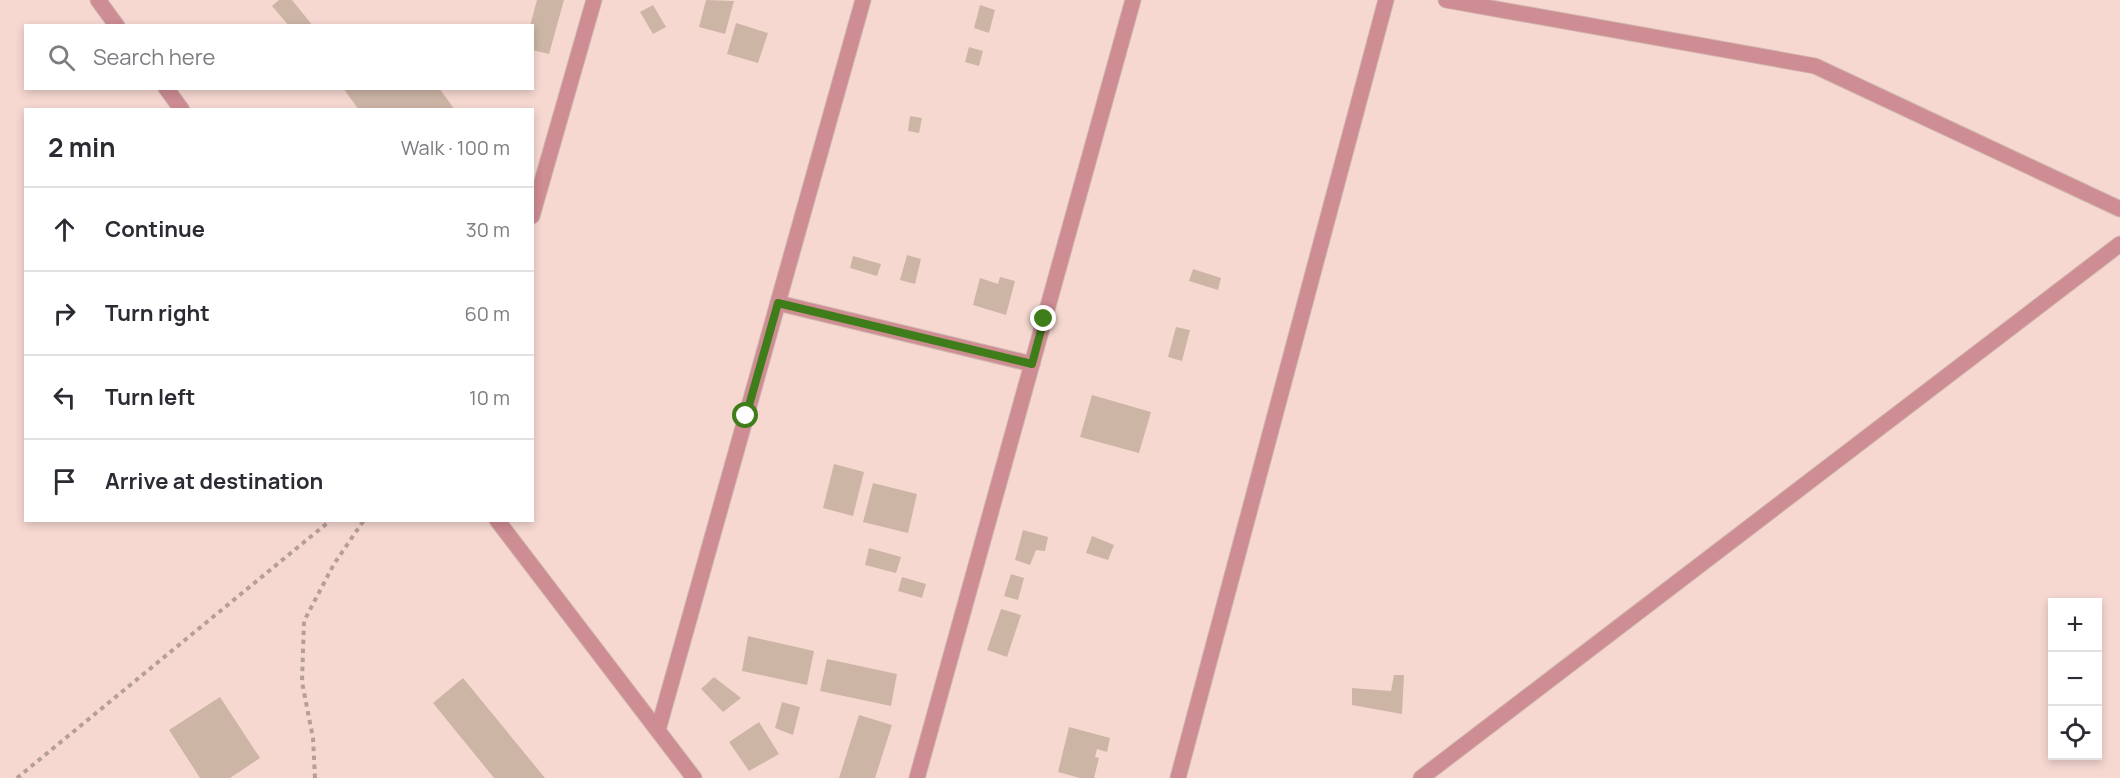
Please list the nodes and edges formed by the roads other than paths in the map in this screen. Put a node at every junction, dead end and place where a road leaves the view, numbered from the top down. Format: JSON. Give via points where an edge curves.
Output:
{"nodes":[{"id":1,"x":98,"y":0,"type":"edge"},
{"id":2,"x":594,"y":0,"type":"edge"},
{"id":3,"x":863,"y":0,"type":"edge"},
{"id":4,"x":1133,"y":0,"type":"edge"},
{"id":5,"x":1386,"y":0,"type":"edge"},
{"id":6,"x":1446,"y":0,"type":"edge"},
{"id":7,"x":116,"y":24,"type":"edge"},
{"id":8,"x":167,"y":90,"type":"edge"},
{"id":9,"x":181,"y":108,"type":"edge"},
{"id":10,"x":534,"y":209,"type":"edge"},
{"id":11,"x":2120,"y":209,"type":"edge"},
{"id":12,"x":2120,"y":244,"type":"edge"},
{"id":13,"x":778,"y":303,"type":"junction"},
{"id":14,"x":1032,"y":364,"type":"junction"},
{"id":15,"x":499,"y":522,"type":"edge"},
{"id":16,"x":658,"y":730,"type":"junction"},
{"id":17,"x":694,"y":778,"type":"edge"},
{"id":18,"x":917,"y":778,"type":"edge"},
{"id":19,"x":1178,"y":778,"type":"edge"},
{"id":20,"x":1420,"y":778,"type":"edge"}],
"edges":[{"from":1,"to":7,"type":"street"},
{"from":2,"to":10,"type":"street"},
{"from":3,"to":13,"type":"street"},
{"from":4,"to":14,"type":"street"},
{"from":5,"to":19,"type":"street"},
{"from":6,"to":11,"type":"street","via":[[1815,66]]},
{"from":8,"to":9,"type":"street"},
{"from":12,"to":20,"type":"street"},
{"from":13,"to":14,"type":"street"},
{"from":13,"to":16,"type":"street"},
{"from":14,"to":18,"type":"street"},
{"from":15,"to":16,"type":"street"},
{"from":16,"to":17,"type":"street"}]}
